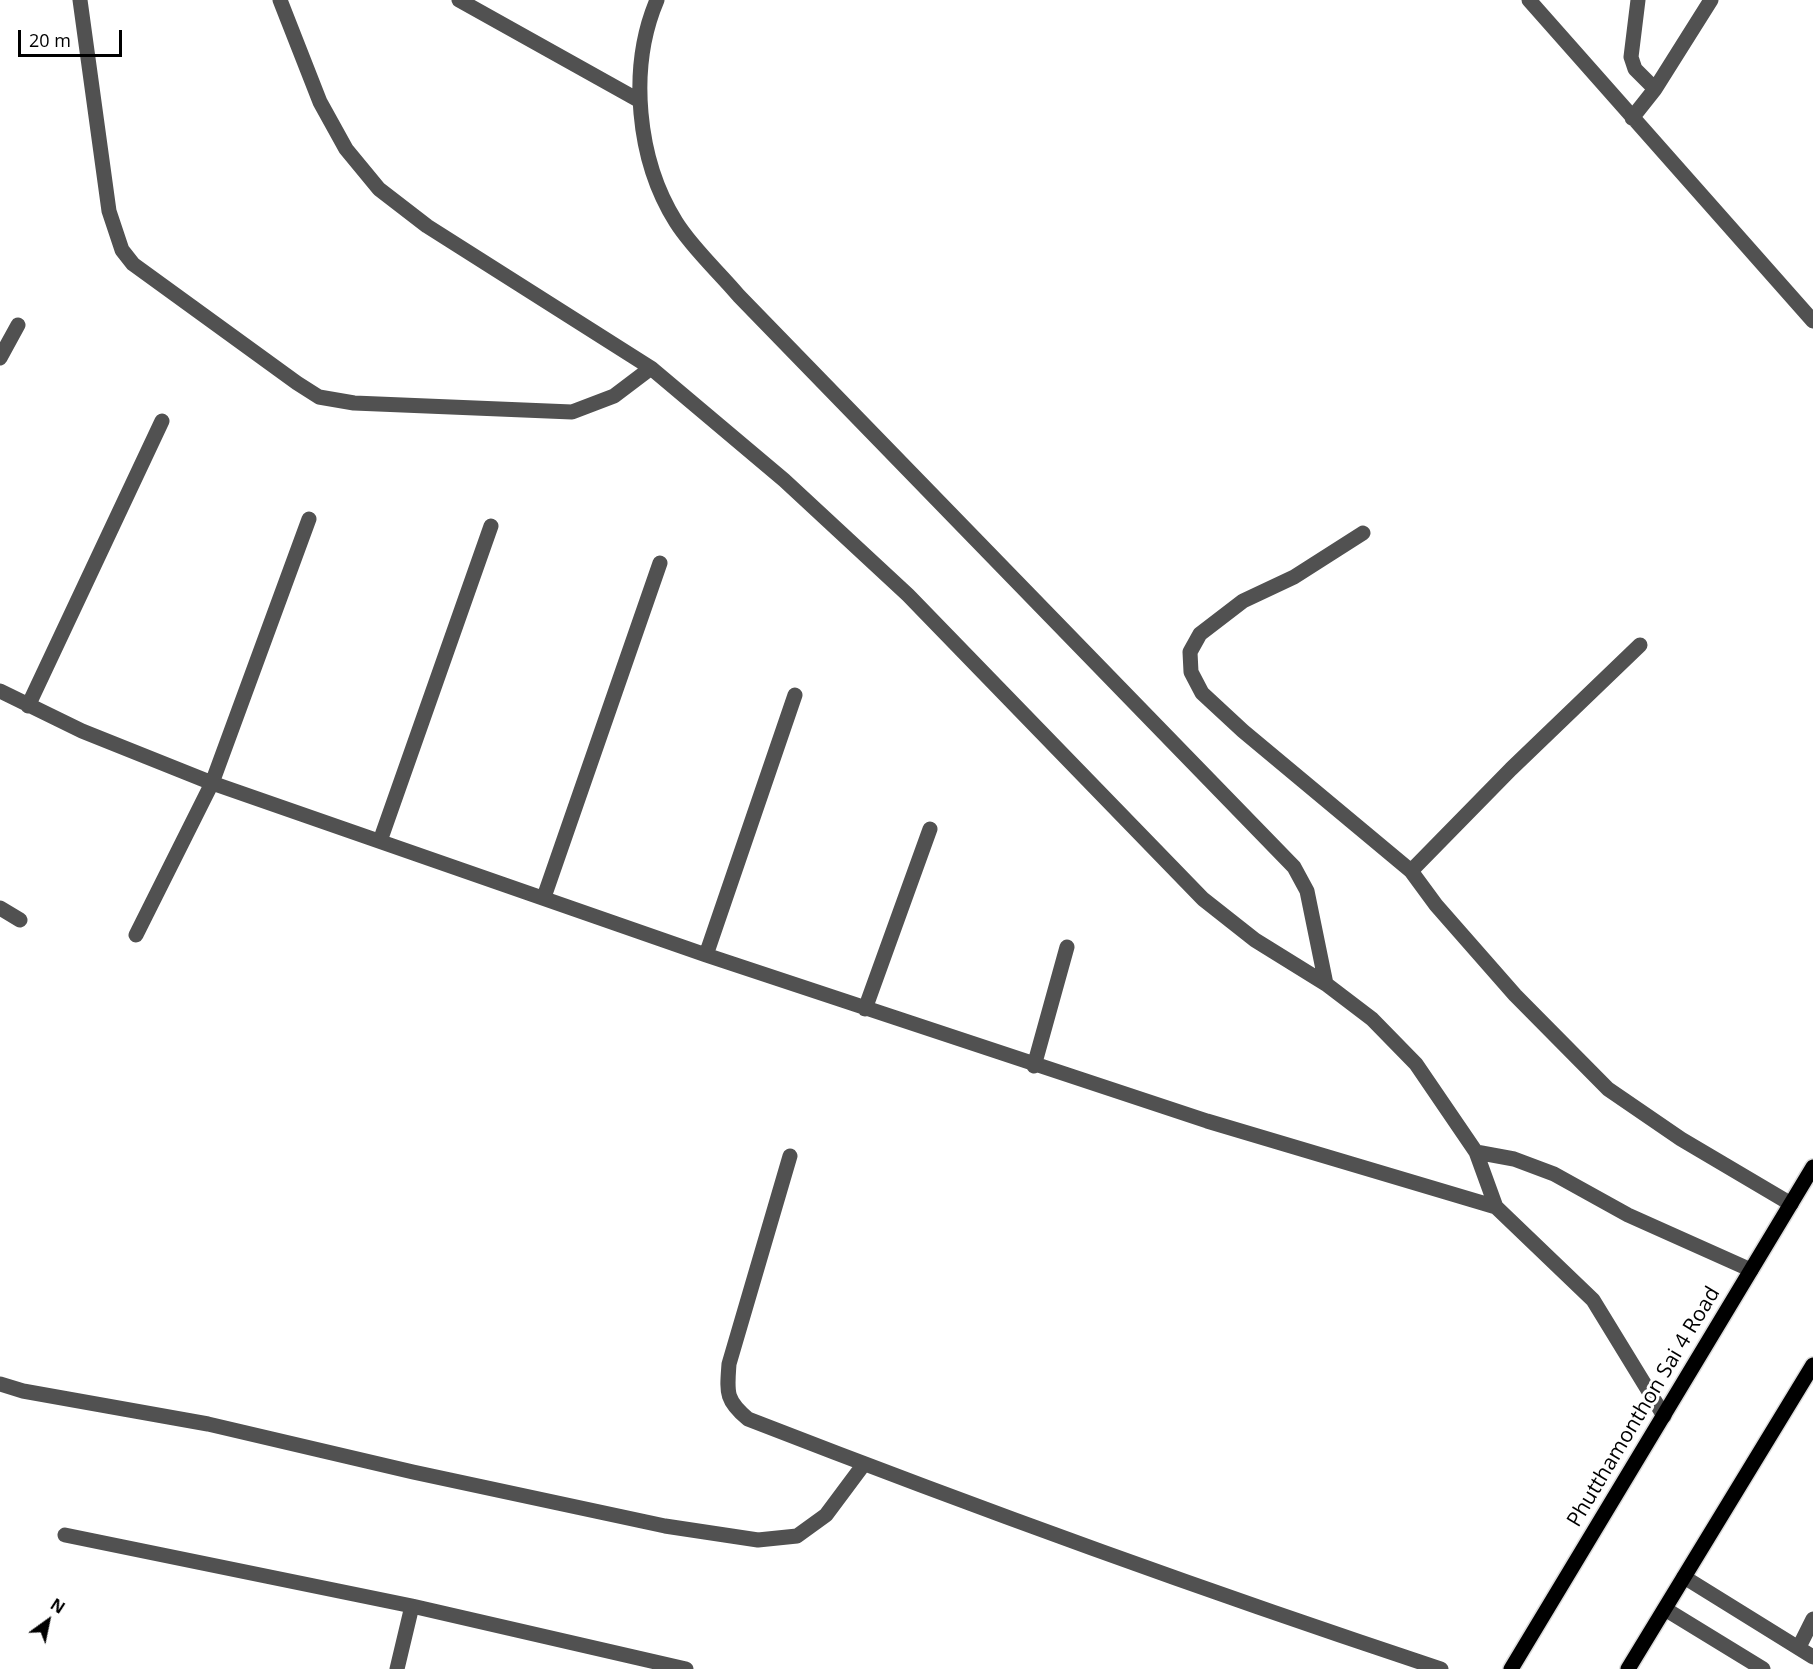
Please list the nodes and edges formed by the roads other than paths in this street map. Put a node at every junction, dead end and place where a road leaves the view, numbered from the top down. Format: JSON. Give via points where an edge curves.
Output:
{"nodes":[{"id":1,"x":80,"y":0,"type":"edge"},
{"id":2,"x":280,"y":0,"type":"edge"},
{"id":3,"x":459,"y":0,"type":"edge"},
{"id":4,"x":657,"y":0,"type":"edge"},
{"id":5,"x":1529,"y":0,"type":"edge"},
{"id":6,"x":1638,"y":0,"type":"edge"},
{"id":7,"x":1711,"y":0,"type":"edge"},
{"id":8,"x":1655,"y":89,"type":"junction"},
{"id":9,"x":640,"y":101,"type":"junction"},
{"id":10,"x":1632,"y":118,"type":"junction"},
{"id":11,"x":1813,"y":321,"type":"edge"},
{"id":12,"x":18,"y":325,"type":"dead end"},
{"id":13,"x":0,"y":358,"type":"edge"},
{"id":14,"x":651,"y":368,"type":"junction"},
{"id":15,"x":162,"y":421,"type":"dead end"},
{"id":16,"x":309,"y":519,"type":"dead end"},
{"id":17,"x":491,"y":526,"type":"dead end"},
{"id":18,"x":1363,"y":533,"type":"dead end"},
{"id":19,"x":660,"y":562,"type":"dead end"},
{"id":20,"x":1640,"y":645,"type":"dead end"},
{"id":21,"x":0,"y":691,"type":"edge"},
{"id":22,"x":795,"y":695,"type":"dead end"},
{"id":23,"x":28,"y":706,"type":"junction"},
{"id":24,"x":212,"y":783,"type":"junction"},
{"id":25,"x":930,"y":829,"type":"dead end"},
{"id":26,"x":380,"y":842,"type":"junction"},
{"id":27,"x":1411,"y":871,"type":"junction"},
{"id":28,"x":544,"y":897,"type":"junction"},
{"id":29,"x":0,"y":908,"type":"edge"},
{"id":30,"x":20,"y":920,"type":"dead end"},
{"id":31,"x":136,"y":935,"type":"dead end"},
{"id":32,"x":1067,"y":947,"type":"dead end"},
{"id":33,"x":706,"y":955,"type":"junction"},
{"id":34,"x":1326,"y":984,"type":"junction"},
{"id":35,"x":866,"y":1009,"type":"junction"},
{"id":36,"x":1034,"y":1066,"type":"junction"},
{"id":37,"x":1476,"y":1152,"type":"junction"},
{"id":38,"x":790,"y":1156,"type":"dead end"},
{"id":39,"x":1813,"y":1167,"type":"edge"},
{"id":40,"x":1791,"y":1204,"type":"junction"},
{"id":41,"x":1496,"y":1207,"type":"junction"},
{"id":42,"x":1751,"y":1270,"type":"junction"},
{"id":43,"x":1813,"y":1365,"type":"edge"},
{"id":44,"x":0,"y":1384,"type":"edge"},
{"id":45,"x":1664,"y":1416,"type":"junction"},
{"id":46,"x":864,"y":1464,"type":"junction"},
{"id":47,"x":65,"y":1535,"type":"dead end"},
{"id":48,"x":1684,"y":1577,"type":"junction"},
{"id":49,"x":412,"y":1606,"type":"junction"},
{"id":50,"x":1665,"y":1609,"type":"junction"},
{"id":51,"x":1813,"y":1619,"type":"edge"},
{"id":52,"x":1799,"y":1647,"type":"junction"},
{"id":53,"x":1813,"y":1657,"type":"edge"},
{"id":54,"x":397,"y":1669,"type":"edge"},
{"id":55,"x":686,"y":1669,"type":"edge"},
{"id":56,"x":1441,"y":1669,"type":"edge"},
{"id":57,"x":1511,"y":1669,"type":"edge"},
{"id":58,"x":1628,"y":1669,"type":"edge"},
{"id":59,"x":1763,"y":1669,"type":"edge"}],
"edges":[{"from":1,"to":14,"type":"street","via":[[109,211],[122,250],[133,264],[297,383],[319,396],[354,403],[572,412],[614,396]]},
{"from":2,"to":14,"type":"street","via":[[320,102],[346,149],[379,189],[427,226]]},
{"from":3,"to":9,"type":"street"},
{"from":4,"to":9,"type":"street","via":[[644,50]]},
{"from":5,"to":10,"type":"street"},
{"from":6,"to":8,"type":"street","via":[[1631,57],[1635,69]]},
{"from":7,"to":8,"type":"street"},
{"from":8,"to":10,"type":"street"},
{"from":9,"to":34,"type":"street","via":[[649,159],[676,223],[739,296],[1294,867],[1307,891]]},
{"from":10,"to":11,"type":"street"},
{"from":12,"to":13,"type":"street"},
{"from":14,"to":34,"type":"street","via":[[784,480],[908,595],[1203,899],[1255,940]]},
{"from":15,"to":23,"type":"street"},
{"from":16,"to":24,"type":"street"},
{"from":17,"to":26,"type":"street"},
{"from":18,"to":27,"type":"street","via":[[1294,577],[1219,617],[1200,633],[1190,652],[1191,672],[1202,693],[1243,731]]},
{"from":19,"to":28,"type":"street"},
{"from":20,"to":27,"type":"street"},
{"from":21,"to":23,"type":"street"},
{"from":22,"to":33,"type":"street"},
{"from":23,"to":24,"type":"street"},
{"from":24,"to":26,"type":"street"},
{"from":24,"to":31,"type":"street"},
{"from":25,"to":35,"type":"street"},
{"from":26,"to":28,"type":"street"},
{"from":27,"to":40,"type":"street","via":[[1515,995],[1608,1089],[1681,1139]]},
{"from":28,"to":33,"type":"street"},
{"from":29,"to":30,"type":"street"},
{"from":32,"to":36,"type":"street"},
{"from":33,"to":35,"type":"street"},
{"from":34,"to":37,"type":"street","via":[[1372,1019],[1416,1064]]},
{"from":35,"to":36,"type":"street"},
{"from":36,"to":41,"type":"street","via":[[1207,1122]]},
{"from":37,"to":41,"type":"street"},
{"from":37,"to":42,"type":"street","via":[[1514,1159],[1554,1174],[1628,1215]]},
{"from":38,"to":46,"type":"street","via":[[729,1364],[727,1392],[734,1407],[748,1419]]},
{"from":39,"to":40,"type":"main road","name":"Phutthamonthon Sai 4 Road"},
{"from":40,"to":42,"type":"main road","name":"Phutthamonthon Sai 4 Road"},
{"from":41,"to":45,"type":"street","via":[[1593,1300]]},
{"from":42,"to":45,"type":"main road","name":"Phutthamonthon Sai 4 Road"},
{"from":43,"to":48,"type":"main road"},
{"from":44,"to":46,"type":"street","via":[[208,1424],[665,1526],[759,1540],[797,1536],[826,1515]]},
{"from":45,"to":57,"type":"main road","name":"Phutthamonthon Sai 4 Road"},
{"from":46,"to":56,"type":"street","via":[[1276,1614]]},
{"from":47,"to":49,"type":"street"},
{"from":48,"to":50,"type":"main road"},
{"from":48,"to":52,"type":"street"},
{"from":49,"to":54,"type":"street"},
{"from":49,"to":55,"type":"street"},
{"from":50,"to":58,"type":"main road"},
{"from":50,"to":59,"type":"street"},
{"from":51,"to":52,"type":"street"},
{"from":52,"to":53,"type":"street"}]}
